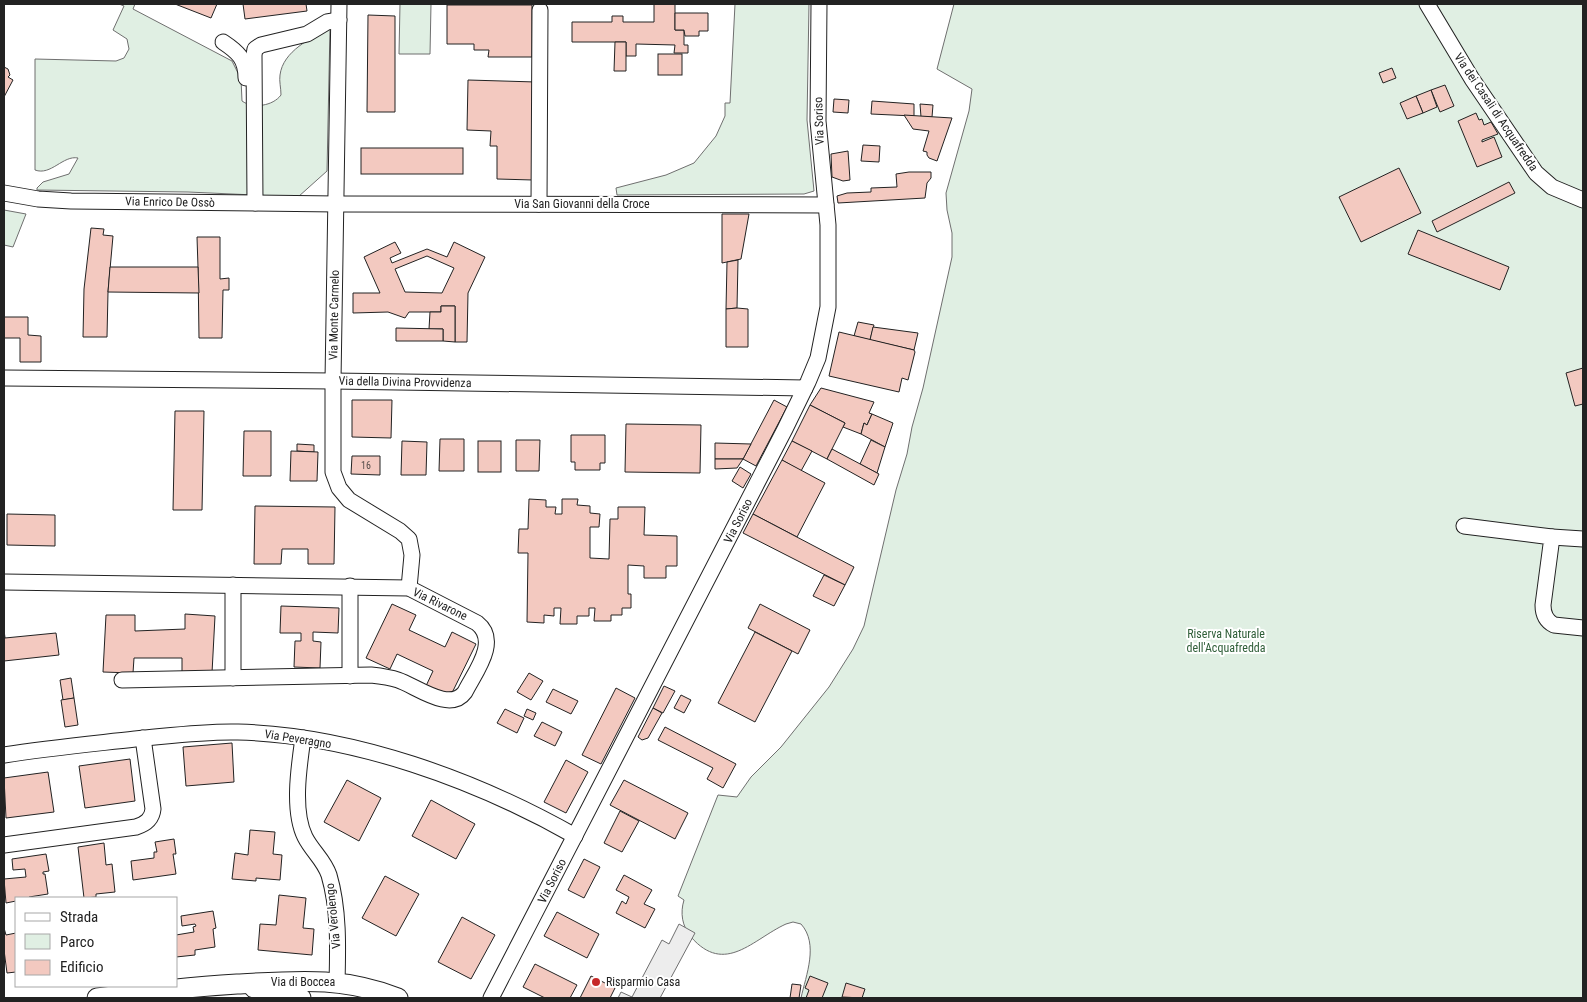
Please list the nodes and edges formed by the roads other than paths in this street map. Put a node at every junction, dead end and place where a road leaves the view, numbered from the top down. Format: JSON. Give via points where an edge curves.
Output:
{"nodes":[{"id":1,"x":339,"y":4,"type":"edge"},
{"id":2,"x":819,"y":4,"type":"edge"},
{"id":3,"x":1427,"y":4,"type":"edge"},
{"id":4,"x":540,"y":10,"type":"dead end"},
{"id":5,"x":339,"y":20,"type":"junction"},
{"id":6,"x":223,"y":42,"type":"dead end"},
{"id":7,"x":255,"y":177,"type":"junction"},
{"id":8,"x":4,"y":194,"type":"edge"},
{"id":9,"x":1583,"y":200,"type":"edge"},
{"id":10,"x":255,"y":203,"type":"junction"},
{"id":11,"x":337,"y":204,"type":"junction"},
{"id":12,"x":539,"y":204,"type":"junction"},
{"id":13,"x":826,"y":205,"type":"junction"},
{"id":14,"x":4,"y":378,"type":"edge"},
{"id":15,"x":333,"y":381,"type":"junction"},
{"id":16,"x":805,"y":388,"type":"junction"},
{"id":17,"x":1464,"y":526,"type":"dead end"},
{"id":18,"x":1552,"y":537,"type":"junction"},
{"id":19,"x":1583,"y":539,"type":"edge"},
{"id":20,"x":4,"y":582,"type":"edge"},
{"id":21,"x":234,"y":585,"type":"junction"},
{"id":22,"x":350,"y":586,"type":"junction"},
{"id":23,"x":409,"y":588,"type":"junction"},
{"id":24,"x":1583,"y":628,"type":"edge"},
{"id":25,"x":350,"y":676,"type":"junction"},
{"id":26,"x":233,"y":678,"type":"junction"},
{"id":27,"x":122,"y":680,"type":"dead end"},
{"id":28,"x":143,"y":738,"type":"junction"},
{"id":29,"x":303,"y":738,"type":"junction"},
{"id":30,"x":4,"y":755,"type":"edge"},
{"id":31,"x":575,"y":836,"type":"junction"},
{"id":32,"x":4,"y":845,"type":"edge"},
{"id":33,"x":336,"y":982,"type":"junction"},
{"id":34,"x":236,"y":984,"type":"junction"},
{"id":35,"x":97,"y":998,"type":"edge"},
{"id":36,"x":301,"y":998,"type":"edge"},
{"id":37,"x":398,"y":998,"type":"edge"},
{"id":38,"x":491,"y":998,"type":"edge"}],
"edges":[{"from":1,"to":5,"type":"street","name":"Via Monte Carmelo"},
{"from":2,"to":13,"type":"street","name":"Via Soriso","via":[[818,121]]},
{"from":3,"to":9,"type":"street","name":"Via dei Casali di Acquafredda","via":[[1472,79],[1536,173],[1552,187]]},
{"from":4,"to":12,"type":"street"},
{"from":5,"to":7,"type":"street","via":[[327,22],[307,34],[256,49]]},
{"from":5,"to":11,"type":"street","name":"Via Monte Carmelo"},
{"from":6,"to":7,"type":"street","via":[[239,54],[245,65],[245,164],[248,174]]},
{"from":7,"to":10,"type":"street"},
{"from":8,"to":10,"type":"street","name":"Via Enrico De Ossò","via":[[60,201]]},
{"from":10,"to":11,"type":"street","name":"Via Enrico De Ossò"},
{"from":11,"to":12,"type":"street","name":"Via San Giovanni della Croce"},
{"from":11,"to":15,"type":"street","name":"Via Monte Carmelo"},
{"from":12,"to":13,"type":"street","name":"Via San Giovanni della Croce"},
{"from":13,"to":16,"type":"street","name":"Via Soriso","via":[[827,314],[818,358]]},
{"from":14,"to":15,"type":"street","name":"Via della Divina Provvidenza"},
{"from":15,"to":16,"type":"street","name":"Via della Divina Provvidenza"},
{"from":15,"to":23,"type":"street","name":"Via Monte Carmelo","via":[[336,483],[349,500],[409,539],[412,555]]},
{"from":16,"to":31,"type":"street","name":"Via Soriso"},
{"from":17,"to":18,"type":"street"},
{"from":18,"to":19,"type":"street"},
{"from":18,"to":24,"type":"street","via":[[1545,615],[1554,625]]},
{"from":20,"to":21,"type":"street","name":"Via Rivarone"},
{"from":21,"to":22,"type":"street","name":"Via Rivarone"},
{"from":21,"to":26,"type":"street"},
{"from":22,"to":23,"type":"street","name":"Via Rivarone"},
{"from":22,"to":25,"type":"street"},
{"from":23,"to":25,"type":"street","name":"Via Rivarone","via":[[471,619],[485,633],[485,652],[462,696],[444,700],[392,678]]},
{"from":25,"to":26,"type":"street","name":"Via Rivarone"},
{"from":26,"to":27,"type":"street","name":"Via Rivarone"},
{"from":28,"to":29,"type":"street","name":"Via Peveragno","via":[[228,732]]},
{"from":28,"to":30,"type":"street","name":"Via Peveragno"},
{"from":28,"to":32,"type":"street","via":[[153,809],[148,822],[136,827]]},
{"from":29,"to":31,"type":"street","name":"Via Peveragno","via":[[390,758],[444,775],[511,802]]},
{"from":29,"to":33,"type":"street","name":"Via Verolengo","via":[[298,784],[300,821],[305,838],[326,867],[331,884],[337,940]]},
{"from":31,"to":38,"type":"street","name":"Via Soriso"},
{"from":33,"to":34,"type":"main road","name":"Via di Boccea","via":[[288,980]]},
{"from":33,"to":37,"type":"main road","name":"Via di Boccea"},
{"from":34,"to":35,"type":"main road","name":"Via di Boccea"},
{"from":34,"to":36,"type":"main road","name":"Via di Boccea"}]}
